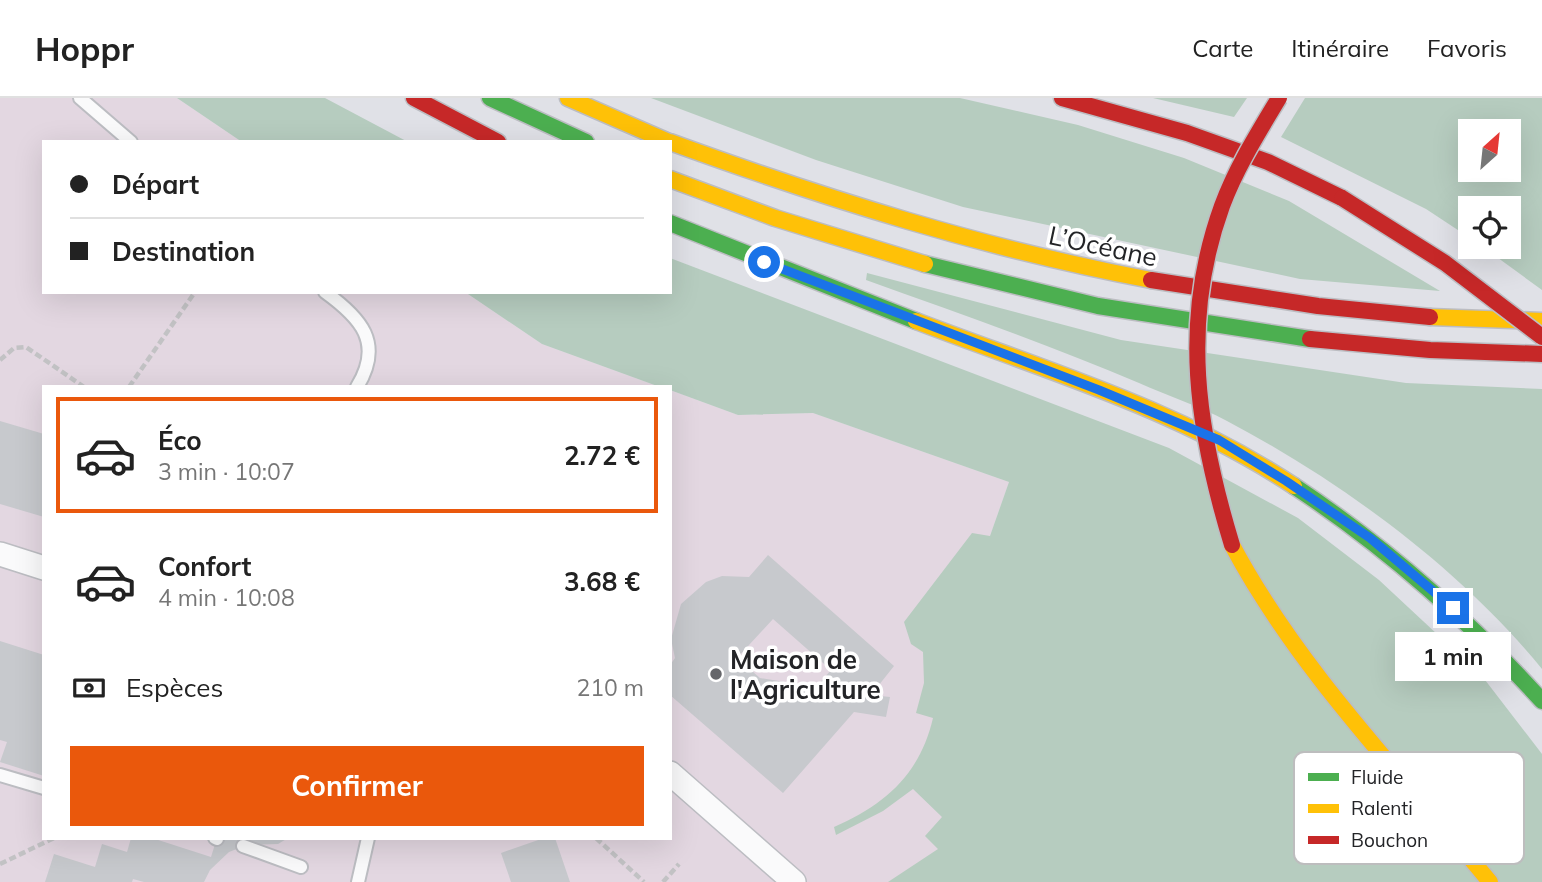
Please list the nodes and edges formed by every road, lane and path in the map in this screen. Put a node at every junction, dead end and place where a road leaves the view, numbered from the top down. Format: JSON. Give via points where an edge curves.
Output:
{"nodes":[{"id":1,"x":80,"y":98,"type":"edge"},
{"id":2,"x":414,"y":98,"type":"edge"},
{"id":3,"x":490,"y":98,"type":"edge"},
{"id":4,"x":568,"y":98,"type":"edge"},
{"id":5,"x":1062,"y":98,"type":"edge"},
{"id":6,"x":1279,"y":98,"type":"edge"},
{"id":7,"x":129,"y":140,"type":"edge"},
{"id":8,"x":494,"y":140,"type":"edge"},
{"id":9,"x":582,"y":140,"type":"edge"},
{"id":10,"x":665,"y":140,"type":"edge"},
{"id":11,"x":672,"y":143,"type":"edge"},
{"id":12,"x":672,"y":180,"type":"edge"},
{"id":13,"x":672,"y":224,"type":"edge"},
{"id":14,"x":194,"y":294,"type":"edge"},
{"id":15,"x":328,"y":294,"type":"edge"},
{"id":16,"x":1542,"y":321,"type":"edge"},
{"id":17,"x":1542,"y":337,"type":"edge"},
{"id":18,"x":1542,"y":354,"type":"edge"},
{"id":19,"x":0,"y":360,"type":"edge"},
{"id":20,"x":81,"y":385,"type":"edge"},
{"id":21,"x":130,"y":385,"type":"edge"},
{"id":22,"x":358,"y":385,"type":"edge"},
{"id":23,"x":0,"y":554,"type":"edge"},
{"id":24,"x":42,"y":567,"type":"edge"},
{"id":25,"x":1542,"y":701,"type":"edge"},
{"id":26,"x":1382,"y":752,"type":"edge"},
{"id":27,"x":0,"y":775,"type":"edge"},
{"id":28,"x":672,"y":775,"type":"edge"},
{"id":29,"x":42,"y":787,"type":"edge"},
{"id":30,"x":50,"y":840,"type":"edge"},
{"id":31,"x":368,"y":840,"type":"edge"},
{"id":32,"x":598,"y":840,"type":"edge"},
{"id":33,"x":243,"y":846,"type":"dead end"},
{"id":34,"x":0,"y":864,"type":"edge"},
{"id":35,"x":679,"y":864,"type":"dead end"},
{"id":36,"x":1475,"y":864,"type":"edge"},
{"id":37,"x":301,"y":867,"type":"dead end"},
{"id":38,"x":358,"y":882,"type":"edge"},
{"id":39,"x":644,"y":882,"type":"edge"},
{"id":40,"x":663,"y":882,"type":"edge"},
{"id":41,"x":794,"y":882,"type":"edge"},
{"id":42,"x":1490,"y":882,"type":"edge"}],
"edges":[{"from":1,"to":7,"type":"lane"},
{"from":2,"to":8,"type":"highway"},
{"from":3,"to":9,"type":"highway"},
{"from":4,"to":10,"type":"highway","name":"L’Océane"},
{"from":5,"to":17,"type":"highway","bridge":true,"via":[[1187,133],[1268,162],[1342,198],[1423,245],[1500,300]]},
{"from":6,"to":26,"type":"highway","bridge":true,"via":[[1229,185],[1210,244],[1198,304],[1194,365],[1199,427],[1212,487],[1256,592],[1290,641]]},
{"from":11,"to":16,"type":"highway","name":"L’Océane","via":[[862,210],[1107,273],[1233,296],[1361,312]]},
{"from":12,"to":18,"type":"highway","via":[[866,248],[1074,302],[1345,343]]},
{"from":13,"to":25,"type":"highway","via":[[1219,440],[1370,538],[1434,590]]},
{"from":14,"to":21,"type":"path"},
{"from":15,"to":22,"type":"lane","via":[[353,313],[369,346],[369,362]]},
{"from":19,"to":20,"type":"path","via":[[14,348],[26,347]]},
{"from":23,"to":24,"type":"street"},
{"from":27,"to":29,"type":"lane"},
{"from":28,"to":41,"type":"street"},
{"from":30,"to":34,"type":"path"},
{"from":31,"to":38,"type":"lane"},
{"from":32,"to":39,"type":"path"},
{"from":33,"to":37,"type":"lane"},
{"from":35,"to":40,"type":"path"},
{"from":36,"to":42,"type":"highway","bridge":true}]}
